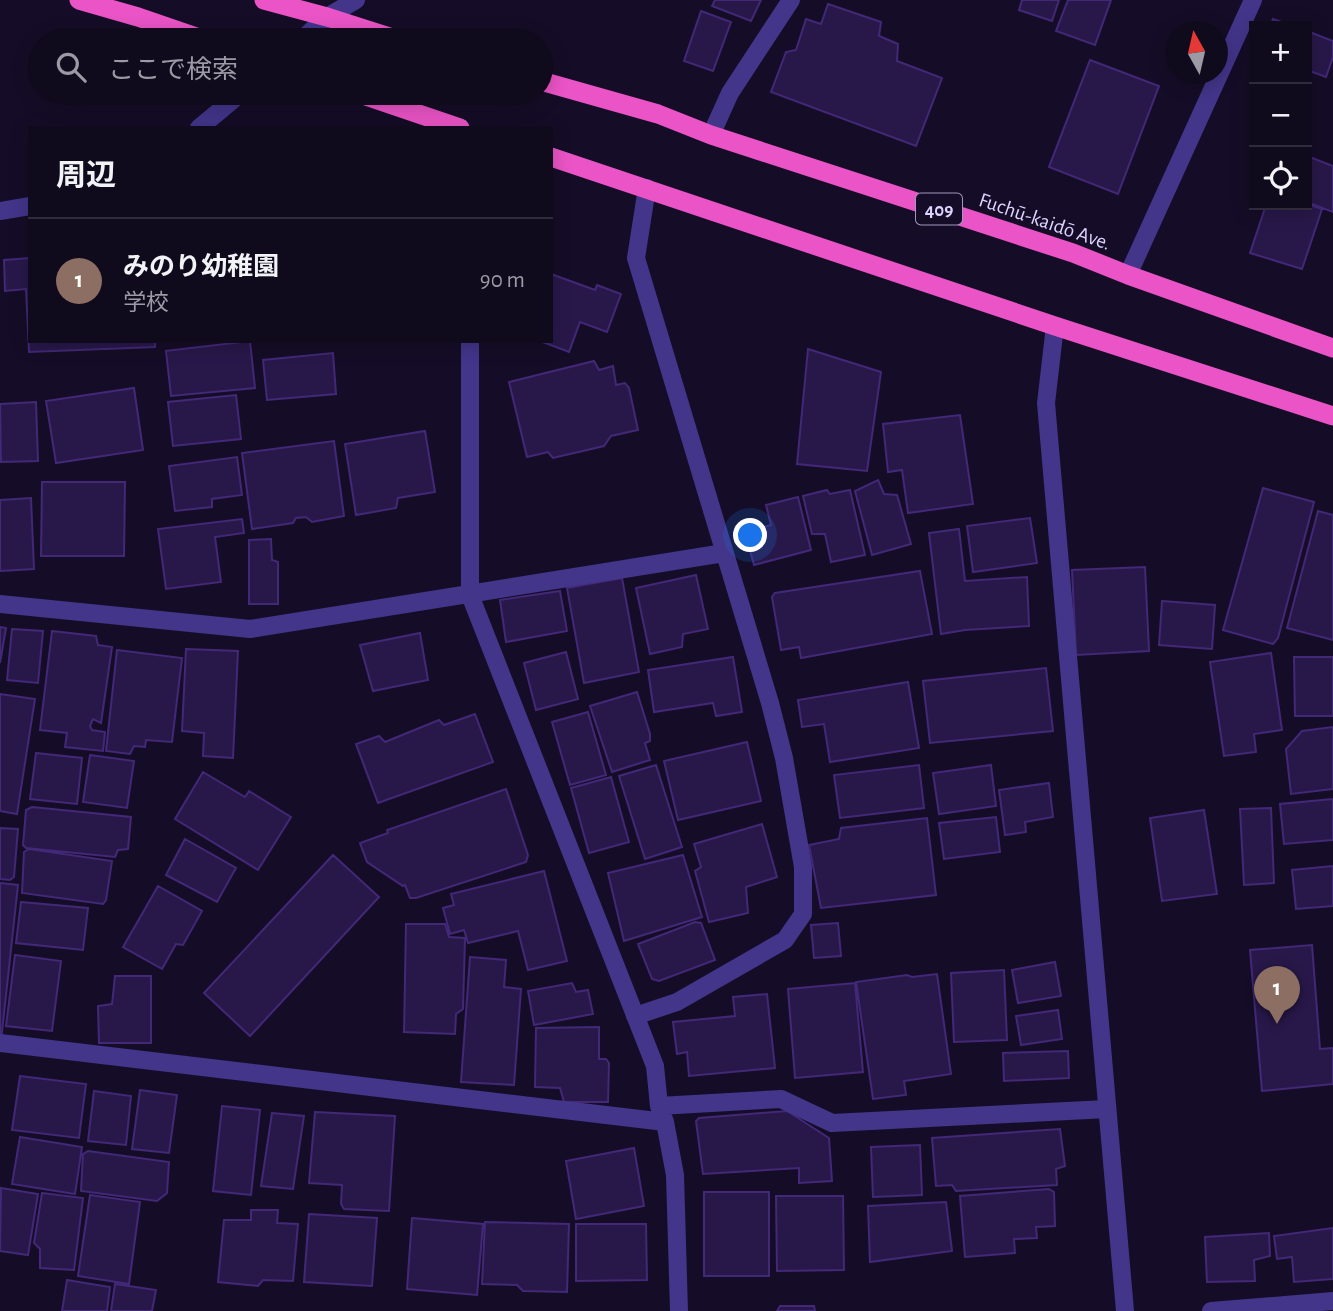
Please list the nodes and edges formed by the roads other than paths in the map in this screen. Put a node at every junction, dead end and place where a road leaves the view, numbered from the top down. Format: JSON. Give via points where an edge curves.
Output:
{"nodes":[{"id":1,"x":79,"y":0,"type":"edge"},
{"id":2,"x":264,"y":0,"type":"edge"},
{"id":3,"x":356,"y":0,"type":"edge"},
{"id":4,"x":791,"y":0,"type":"edge"},
{"id":5,"x":1253,"y":0,"type":"edge"},
{"id":6,"x":327,"y":17,"type":"junction"},
{"id":7,"x":170,"y":28,"type":"edge"},
{"id":8,"x":315,"y":28,"type":"edge"},
{"id":9,"x":361,"y":28,"type":"edge"},
{"id":10,"x":553,"y":84,"type":"edge"},
{"id":11,"x":227,"y":105,"type":"edge"},
{"id":12,"x":392,"y":105,"type":"edge"},
{"id":13,"x":201,"y":126,"type":"edge"},
{"id":14,"x":454,"y":126,"type":"edge"},
{"id":15,"x":711,"y":135,"type":"junction"},
{"id":16,"x":553,"y":159,"type":"edge"},
{"id":17,"x":647,"y":188,"type":"junction"},
{"id":18,"x":28,"y":206,"type":"edge"},
{"id":19,"x":0,"y":211,"type":"edge"},
{"id":20,"x":1128,"y":275,"type":"junction"},
{"id":21,"x":1055,"y":326,"type":"junction"},
{"id":22,"x":470,"y":343,"type":"edge"},
{"id":23,"x":1333,"y":348,"type":"edge"},
{"id":24,"x":1333,"y":416,"type":"edge"},
{"id":25,"x":724,"y":553,"type":"junction"},
{"id":26,"x":470,"y":594,"type":"junction"},
{"id":27,"x":0,"y":604,"type":"edge"},
{"id":28,"x":635,"y":1016,"type":"junction"},
{"id":29,"x":0,"y":1044,"type":"edge"},
{"id":30,"x":1107,"y":1109,"type":"junction"},
{"id":31,"x":662,"y":1114,"type":"junction"},
{"id":32,"x":1333,"y":1301,"type":"edge"},
{"id":33,"x":679,"y":1311,"type":"edge"},
{"id":34,"x":1125,"y":1311,"type":"edge"},
{"id":35,"x":1211,"y":1311,"type":"edge"}],
"edges":[{"from":1,"to":7,"type":"highway"},
{"from":2,"to":6,"type":"highway"},
{"from":3,"to":6,"type":"street"},
{"from":4,"to":15,"type":"street","via":[[730,93]]},
{"from":5,"to":20,"type":"street"},
{"from":6,"to":8,"type":"street"},
{"from":6,"to":9,"type":"highway"},
{"from":10,"to":15,"type":"highway","name":"Fuchū-kaidō Ave.","number":"409","via":[[658,114]]},
{"from":11,"to":13,"type":"street"},
{"from":12,"to":14,"type":"highway"},
{"from":15,"to":20,"type":"highway","name":"Fuchū-kaidō Ave.","number":"409"},
{"from":16,"to":17,"type":"highway"},
{"from":17,"to":21,"type":"highway"},
{"from":17,"to":25,"type":"street","via":[[636,258]]},
{"from":18,"to":19,"type":"street"},
{"from":20,"to":23,"type":"highway","name":"Fuchū-kaidō Ave.","number":"409"},
{"from":21,"to":24,"type":"highway"},
{"from":21,"to":30,"type":"street","via":[[1046,403]]},
{"from":22,"to":26,"type":"street"},
{"from":25,"to":26,"type":"street"},
{"from":25,"to":28,"type":"street","via":[[784,758],[803,867],[803,914],[785,940],[677,1002]]},
{"from":26,"to":27,"type":"street","via":[[250,629]]},
{"from":26,"to":28,"type":"street"},
{"from":28,"to":31,"type":"street","via":[[654,1066]]},
{"from":29,"to":31,"type":"street"},
{"from":30,"to":31,"type":"street","via":[[832,1123],[780,1099]]},
{"from":30,"to":34,"type":"street"},
{"from":31,"to":33,"type":"street","via":[[675,1175]]},
{"from":32,"to":35,"type":"street"}]}
